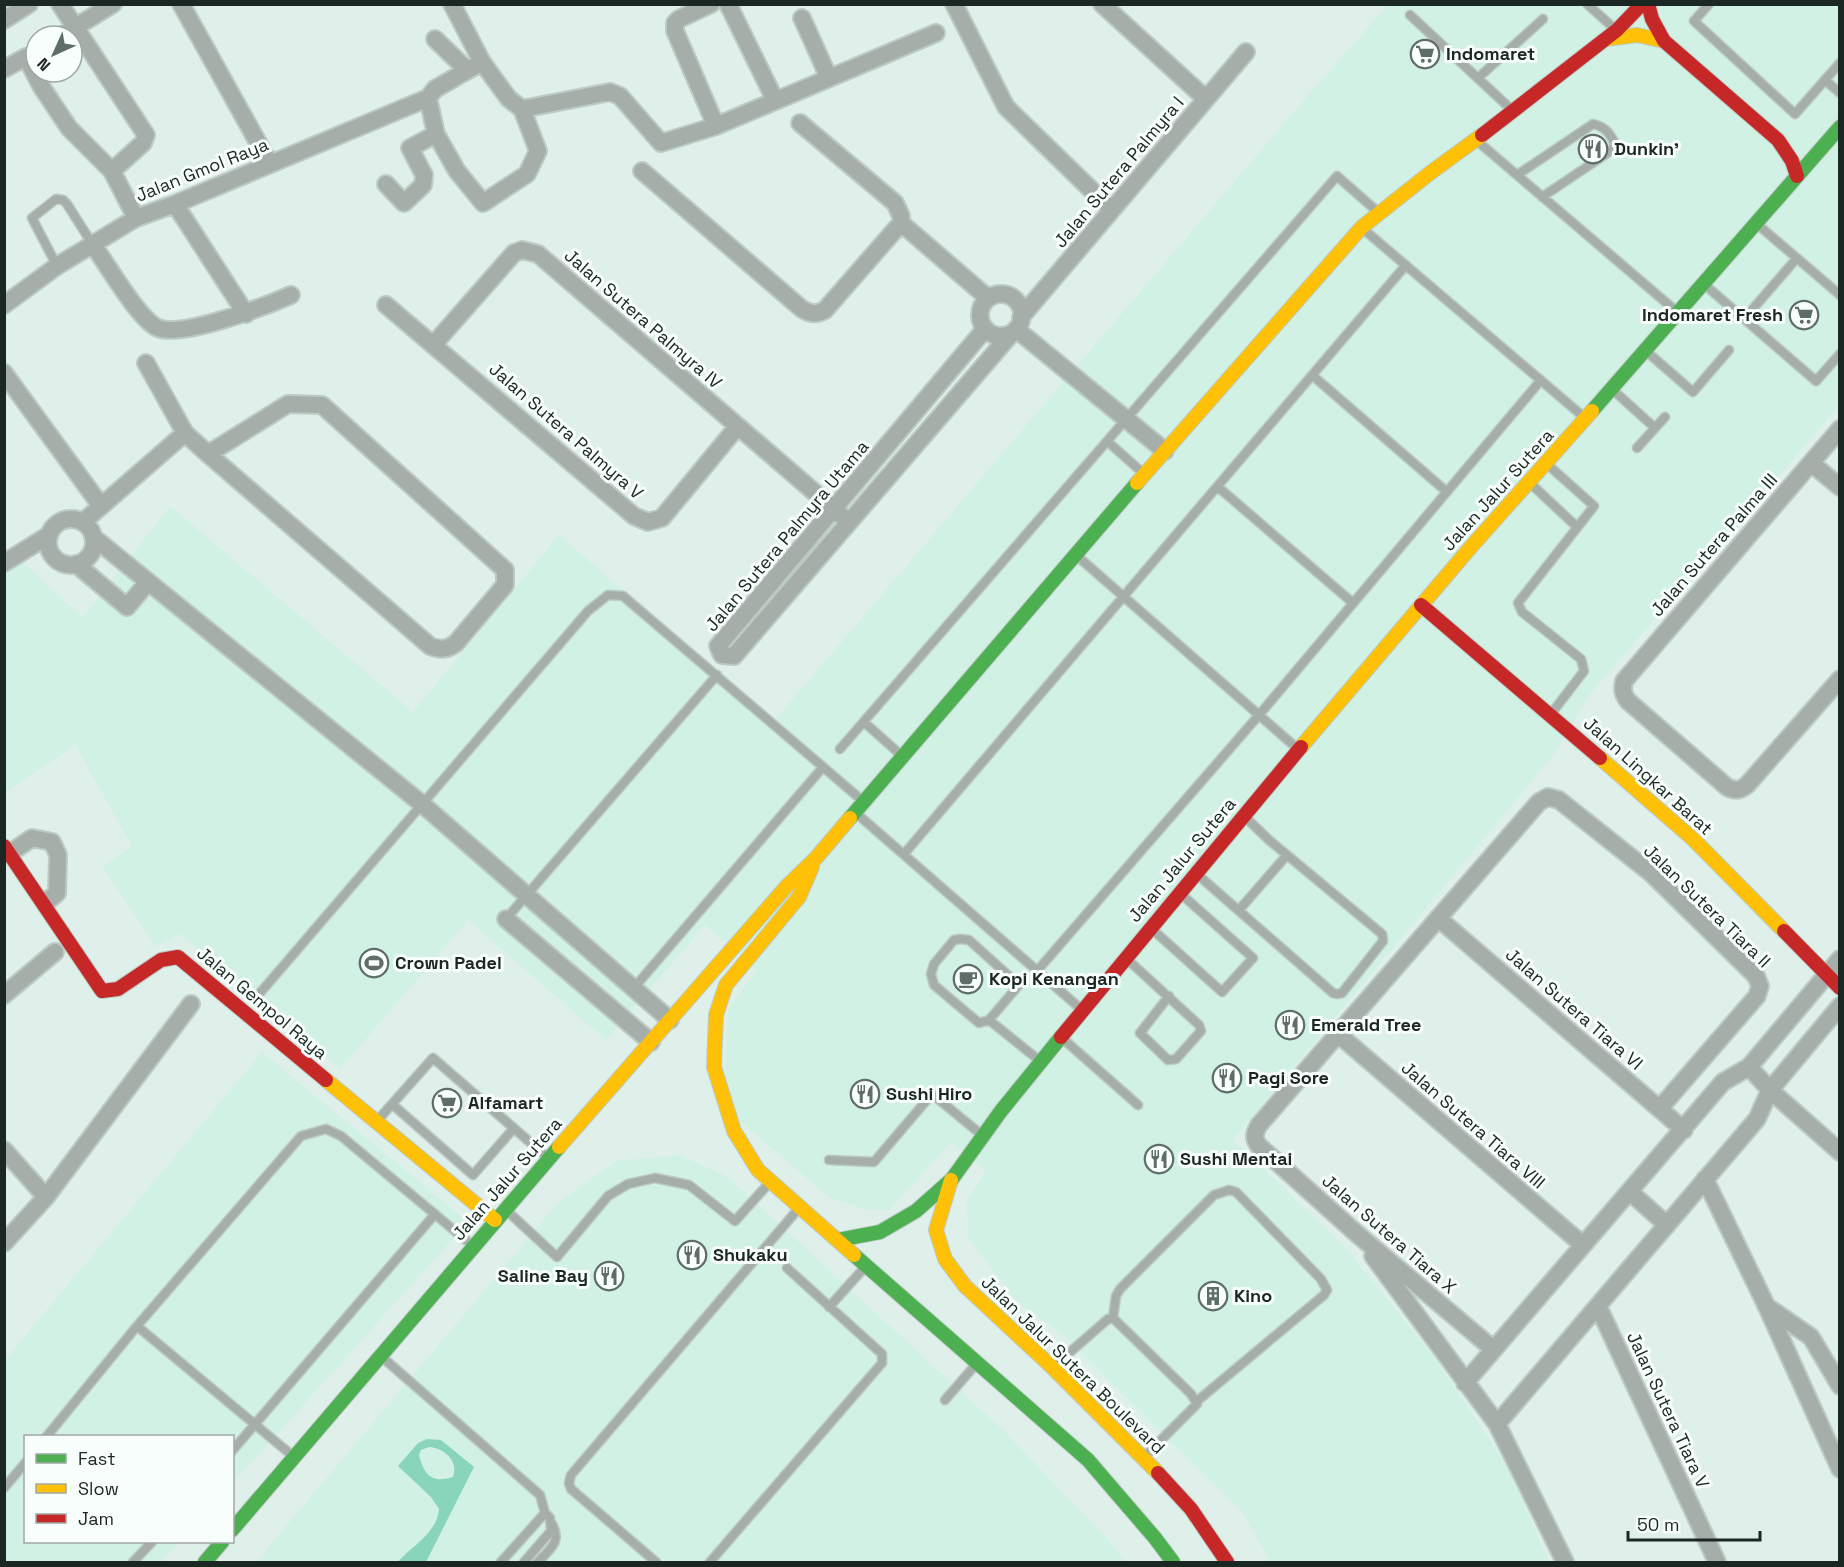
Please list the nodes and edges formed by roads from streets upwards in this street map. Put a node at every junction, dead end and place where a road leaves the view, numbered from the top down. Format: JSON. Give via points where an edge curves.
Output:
{"nodes":[{"id":1,"x":29,"y":4,"type":"edge"},
{"id":2,"x":60,"y":4,"type":"edge"},
{"id":3,"x":113,"y":4,"type":"edge"},
{"id":4,"x":181,"y":4,"type":"edge"},
{"id":5,"x":452,"y":4,"type":"edge"},
{"id":6,"x":711,"y":4,"type":"edge"},
{"id":7,"x":728,"y":4,"type":"edge"},
{"id":8,"x":954,"y":4,"type":"edge"},
{"id":9,"x":1102,"y":4,"type":"edge"},
{"id":10,"x":1642,"y":4,"type":"edge"},
{"id":11,"x":1648,"y":4,"type":"edge"},
{"id":12,"x":802,"y":18,"type":"dead end"},
{"id":13,"x":4,"y":20,"type":"edge"},
{"id":14,"x":66,"y":24,"type":"edge"},
{"id":15,"x":81,"y":24,"type":"edge"},
{"id":16,"x":936,"y":33,"type":"dead end"},
{"id":17,"x":1611,"y":34,"type":"junction"},
{"id":18,"x":435,"y":39,"type":"dead end"},
{"id":19,"x":1664,"y":41,"type":"junction"},
{"id":20,"x":1246,"y":52,"type":"dead end"},
{"id":21,"x":84,"y":53,"type":"edge"},
{"id":22,"x":24,"y":58,"type":"edge"},
{"id":23,"x":474,"y":66,"type":"junction"},
{"id":24,"x":4,"y":69,"type":"edge"},
{"id":25,"x":829,"y":78,"type":"junction"},
{"id":26,"x":40,"y":84,"type":"edge"},
{"id":27,"x":428,"y":98,"type":"junction"},
{"id":28,"x":1206,"y":99,"type":"junction"},
{"id":29,"x":775,"y":100,"type":"junction"},
{"id":30,"x":522,"y":109,"type":"junction"},
{"id":31,"x":800,"y":123,"type":"dead end"},
{"id":32,"x":716,"y":126,"type":"junction"},
{"id":33,"x":1839,"y":128,"type":"edge"},
{"id":34,"x":436,"y":134,"type":"junction"},
{"id":35,"x":1778,"y":140,"type":"junction"},
{"id":36,"x":1822,"y":146,"type":"junction"},
{"id":37,"x":270,"y":164,"type":"junction"},
{"id":38,"x":112,"y":171,"type":"junction"},
{"id":39,"x":642,"y":171,"type":"dead end"},
{"id":40,"x":1797,"y":176,"type":"junction"},
{"id":41,"x":386,"y":184,"type":"dead end"},
{"id":42,"x":175,"y":204,"type":"junction"},
{"id":43,"x":1112,"y":210,"type":"junction"},
{"id":44,"x":136,"y":218,"type":"junction"},
{"id":45,"x":901,"y":223,"type":"junction"},
{"id":46,"x":93,"y":245,"type":"junction"},
{"id":47,"x":291,"y":295,"type":"dead end"},
{"id":48,"x":988,"y":298,"type":"junction"},
{"id":49,"x":386,"y":304,"type":"dead end"},
{"id":50,"x":4,"y":305,"type":"edge"},
{"id":51,"x":246,"y":314,"type":"junction"},
{"id":52,"x":1016,"y":327,"type":"junction"},
{"id":53,"x":985,"y":329,"type":"junction"},
{"id":54,"x":434,"y":344,"type":"junction"},
{"id":55,"x":146,"y":363,"type":"dead end"},
{"id":56,"x":4,"y":373,"type":"edge"},
{"id":57,"x":737,"y":427,"type":"junction"},
{"id":58,"x":1839,"y":429,"type":"edge"},
{"id":59,"x":185,"y":433,"type":"junction"},
{"id":60,"x":1165,"y":451,"type":"junction"},
{"id":61,"x":208,"y":454,"type":"junction"},
{"id":62,"x":1811,"y":463,"type":"junction"},
{"id":63,"x":1839,"y":487,"type":"edge"},
{"id":64,"x":101,"y":506,"type":"junction"},
{"id":65,"x":834,"y":509,"type":"junction"},
{"id":66,"x":83,"y":522,"type":"junction"},
{"id":67,"x":850,"y":522,"type":"junction"},
{"id":68,"x":49,"y":534,"type":"junction"},
{"id":69,"x":93,"y":537,"type":"junction"},
{"id":70,"x":4,"y":563,"type":"edge"},
{"id":71,"x":76,"y":564,"type":"junction"},
{"id":72,"x":148,"y":582,"type":"junction"},
{"id":73,"x":1421,"y":605,"type":"junction"},
{"id":74,"x":1839,"y":679,"type":"edge"},
{"id":75,"x":7,"y":849,"type":"edge"},
{"id":76,"x":816,"y":858,"type":"junction"},
{"id":77,"x":45,"y":903,"type":"junction"},
{"id":78,"x":1438,"y":918,"type":"junction"},
{"id":79,"x":506,"y":919,"type":"road end"},
{"id":80,"x":55,"y":952,"type":"dead end"},
{"id":81,"x":1839,"y":959,"type":"edge"},
{"id":82,"x":1827,"y":975,"type":"junction"},
{"id":83,"x":1839,"y":988,"type":"edge"},
{"id":84,"x":4,"y":995,"type":"edge"},
{"id":85,"x":191,"y":1004,"type":"dead end"},
{"id":86,"x":1839,"y":1006,"type":"edge"},
{"id":87,"x":670,"y":1020,"type":"junction"},
{"id":88,"x":1338,"y":1034,"type":"junction"},
{"id":89,"x":651,"y":1042,"type":"junction"},
{"id":90,"x":1749,"y":1067,"type":"junction"},
{"id":91,"x":1770,"y":1090,"type":"junction"},
{"id":92,"x":1660,"y":1108,"type":"junction"},
{"id":93,"x":1684,"y":1130,"type":"junction"},
{"id":94,"x":4,"y":1150,"type":"edge"},
{"id":95,"x":1839,"y":1152,"type":"edge"},
{"id":96,"x":952,"y":1179,"type":"junction"},
{"id":97,"x":1705,"y":1179,"type":"junction"},
{"id":98,"x":1630,"y":1192,"type":"junction"},
{"id":99,"x":46,"y":1197,"type":"junction"},
{"id":100,"x":495,"y":1220,"type":"junction"},
{"id":101,"x":1667,"y":1225,"type":"junction"},
{"id":102,"x":1356,"y":1233,"type":"junction"},
{"id":103,"x":838,"y":1240,"type":"junction"},
{"id":104,"x":4,"y":1243,"type":"edge"},
{"id":105,"x":1583,"y":1245,"type":"junction"},
{"id":106,"x":1766,"y":1305,"type":"junction"},
{"id":107,"x":1598,"y":1306,"type":"junction"},
{"id":108,"x":1493,"y":1349,"type":"junction"},
{"id":109,"x":1465,"y":1383,"type":"junction"},
{"id":110,"x":1839,"y":1386,"type":"edge"},
{"id":111,"x":1497,"y":1424,"type":"junction"},
{"id":112,"x":1839,"y":1470,"type":"edge"},
{"id":113,"x":234,"y":1528,"type":"edge"},
{"id":114,"x":221,"y":1543,"type":"edge"},
{"id":115,"x":205,"y":1563,"type":"edge"},
{"id":116,"x":1173,"y":1563,"type":"edge"},
{"id":117,"x":1227,"y":1563,"type":"edge"},
{"id":118,"x":1565,"y":1563,"type":"edge"},
{"id":119,"x":1717,"y":1563,"type":"edge"}],
"edges":[{"from":1,"to":13,"type":"street"},
{"from":2,"to":14,"type":"street"},
{"from":3,"to":15,"type":"street"},
{"from":4,"to":37,"type":"street"},
{"from":5,"to":23,"type":"street"},
{"from":6,"to":32,"type":"street","via":[[679,19],[675,31]]},
{"from":7,"to":29,"type":"street"},
{"from":8,"to":43,"type":"street","via":[[1006,107]]},
{"from":9,"to":28,"type":"street"},
{"from":10,"to":17,"type":"main road","name":"Jalan Jalur Sutera"},
{"from":11,"to":19,"type":"main road"},
{"from":12,"to":25,"type":"street"},
{"from":16,"to":25,"type":"street"},
{"from":17,"to":19,"type":"main road"},
{"from":17,"to":60,"type":"main road","name":"Jalan Jalur Sutera","via":[[1362,227]]},
{"from":18,"to":23,"type":"street"},
{"from":19,"to":35,"type":"main road"},
{"from":20,"to":28,"type":"street","name":"Jalan Sutera Palmyra I"},
{"from":21,"to":38,"type":"street","via":[[146,135],[143,143]]},
{"from":22,"to":24,"type":"street"},
{"from":23,"to":27,"type":"street","name":"Jalan Gmol Raya","via":[[435,89]]},
{"from":23,"to":30,"type":"street"},
{"from":25,"to":29,"type":"street"},
{"from":26,"to":38,"type":"street","via":[[69,128]]},
{"from":27,"to":34,"type":"street"},
{"from":27,"to":37,"type":"street","name":"Jalan Gmol Raya"},
{"from":28,"to":43,"type":"street","name":"Jalan Sutera Palmyra I"},
{"from":29,"to":32,"type":"street"},
{"from":30,"to":32,"type":"street","via":[[610,92],[620,96],[661,143]]},
{"from":30,"to":34,"type":"street","via":[[538,151],[527,174],[483,203],[457,171]]},
{"from":31,"to":45,"type":"street","via":[[894,203]]},
{"from":33,"to":36,"type":"main road","name":"Jalan Jalur Sutera"},
{"from":34,"to":41,"type":"street","via":[[410,148],[424,175],[423,186],[404,203]]},
{"from":35,"to":36,"type":"main road","via":[[1799,147]]},
{"from":35,"to":40,"type":"main road"},
{"from":36,"to":40,"type":"main road","name":"Jalan Jalur Sutera"},
{"from":37,"to":42,"type":"street","name":"Jalan Gmol Raya"},
{"from":38,"to":44,"type":"street"},
{"from":39,"to":45,"type":"street","via":[[810,313],[825,310]]},
{"from":40,"to":73,"type":"main road","name":"Jalan Jalur Sutera"},
{"from":42,"to":44,"type":"street","name":"Jalan Gmol Raya"},
{"from":42,"to":51,"type":"street"},
{"from":43,"to":52,"type":"street","name":"Jalan Sutera Palmyra I"},
{"from":44,"to":46,"type":"street","name":"Jalan Gmol Raya"},
{"from":45,"to":48,"type":"street"},
{"from":46,"to":50,"type":"street","name":"Jalan Gmol Raya"},
{"from":46,"to":51,"type":"street","via":[[140,313],[158,328],[175,330]]},
{"from":47,"to":51,"type":"street"},
{"from":48,"to":52,"type":"street","via":[[1001,294],[1018,304],[1021,311]]},
{"from":48,"to":53,"type":"street","via":[[980,316]]},
{"from":49,"to":54,"type":"street","name":"Jalan Sutera Palmyra V"},
{"from":52,"to":53,"type":"street","via":[[997,336]]},
{"from":52,"to":60,"type":"street"},
{"from":52,"to":67,"type":"street","name":"Jalan Sutera Palmyra Utama"},
{"from":53,"to":65,"type":"street","name":"Jalan Sutera Palmyra Utama"},
{"from":54,"to":57,"type":"street","name":"Jalan Sutera Palmyra IV","via":[[514,253],[522,250],[538,254]]},
{"from":54,"to":57,"type":"street","name":"Jalan Sutera Palmyra V","via":[[634,516],[648,522],[662,518]]},
{"from":55,"to":59,"type":"street"},
{"from":56,"to":64,"type":"street"},
{"from":57,"to":65,"type":"street","name":"Jalan Sutera Palmyra IV"},
{"from":58,"to":62,"type":"street","name":"Jalan Sutera Palma III"},
{"from":59,"to":61,"type":"street"},
{"from":59,"to":64,"type":"street"},
{"from":60,"to":76,"type":"main road","name":"Jalan Jalur Sutera"},
{"from":61,"to":61,"type":"street","via":[[439,650],[456,643],[505,585],[505,570],[322,405],[288,404]]},
{"from":62,"to":63,"type":"street"},
{"from":62,"to":74,"type":"street","name":"Jalan Sutera Palma III","via":[[1622,688],[1628,701],[1727,787],[1741,790]]},
{"from":64,"to":66,"type":"street"},
{"from":65,"to":67,"type":"street","name":"Jalan Sutera Palmyra IV"},
{"from":65,"to":67,"type":"street","name":"Jalan Sutera Palmyra Utama","via":[[718,646],[722,656],[734,656]]},
{"from":66,"to":68,"type":"street","via":[[60,521]]},
{"from":66,"to":69,"type":"street"},
{"from":68,"to":70,"type":"street"},
{"from":68,"to":71,"type":"street","via":[[48,546],[54,557]]},
{"from":69,"to":71,"type":"street","via":[[90,554]]},
{"from":69,"to":72,"type":"street"},
{"from":71,"to":72,"type":"street","via":[[127,607]]},
{"from":72,"to":87,"type":"street","via":[[422,804]]},
{"from":73,"to":82,"type":"main road","name":"Jalan Lingkar Barat","via":[[1693,839]]},
{"from":73,"to":96,"type":"main road","name":"Jalan Jalur Sutera","via":[[1125,957]]},
{"from":75,"to":77,"type":"main road","name":"Jalan Gempol Raya"},
{"from":75,"to":77,"type":"street","via":[[32,838],[52,842],[58,855],[57,893]]},
{"from":76,"to":87,"type":"main road","name":"Jalan Jalur Sutera"},
{"from":76,"to":103,"type":"main road","name":"Jalan Jalur Sutera","via":[[799,897],[726,985],[716,1015],[714,1067],[734,1131],[758,1170]]},
{"from":77,"to":100,"type":"main road","name":"Jalan Gempol Raya","via":[[102,991],[118,989],[161,960],[178,957]]},
{"from":78,"to":88,"type":"street"},
{"from":78,"to":92,"type":"street","name":"Jalan Sutera Tiara VI"},
{"from":78,"to":92,"type":"street","name":"Jalan Sutera Tiara II","via":[[1539,802],[1548,797],[1559,800],[1652,874],[1756,976],[1760,986],[1757,996]]},
{"from":79,"to":89,"type":"street"},
{"from":80,"to":84,"type":"street"},
{"from":81,"to":82,"type":"street"},
{"from":82,"to":83,"type":"main road","name":"Jalan Lingkar Barat"},
{"from":82,"to":90,"type":"street"},
{"from":85,"to":99,"type":"street"},
{"from":86,"to":91,"type":"street"},
{"from":87,"to":89,"type":"main road","name":"Jalan Jalur Sutera"},
{"from":88,"to":102,"type":"street","name":"Jalan Sutera Tiara X","via":[[1254,1134],[1259,1146]]},
{"from":88,"to":105,"type":"street","name":"Jalan Sutera Tiara VIII"},
{"from":89,"to":100,"type":"main road","name":"Jalan Jalur Sutera"},
{"from":90,"to":91,"type":"street"},
{"from":90,"to":93,"type":"street","via":[[1723,1082]]},
{"from":91,"to":95,"type":"street"},
{"from":91,"to":97,"type":"street","via":[[1757,1119]]},
{"from":92,"to":93,"type":"street","name":"Jalan Sutera Tiara VI"},
{"from":93,"to":98,"type":"street"},
{"from":94,"to":99,"type":"street"},
{"from":96,"to":103,"type":"main road","name":"Jalan Jalur Sutera","via":[[916,1211],[880,1232]]},
{"from":96,"to":117,"type":"main road","name":"Jalan Jalur Sutera Boulevard","via":[[936,1230],[945,1259],[965,1286],[1144,1457],[1191,1509]]},
{"from":97,"to":101,"type":"street"},
{"from":97,"to":106,"type":"street"},
{"from":98,"to":101,"type":"street"},
{"from":98,"to":105,"type":"street"},
{"from":99,"to":104,"type":"street"},
{"from":100,"to":113,"type":"main road","name":"Jalan Jalur Sutera"},
{"from":101,"to":107,"type":"street"},
{"from":102,"to":108,"type":"street","name":"Jalan Sutera Tiara X"},
{"from":102,"to":109,"type":"street"},
{"from":103,"to":116,"type":"main road","via":[[1088,1460]]},
{"from":105,"to":108,"type":"street"},
{"from":106,"to":110,"type":"street","via":[[1811,1336]]},
{"from":106,"to":112,"type":"street"},
{"from":107,"to":111,"type":"street"},
{"from":107,"to":119,"type":"street","name":"Jalan Sutera Tiara V"},
{"from":108,"to":109,"type":"street"},
{"from":109,"to":111,"type":"street"},
{"from":111,"to":118,"type":"street"},
{"from":114,"to":115,"type":"main road"}]}
